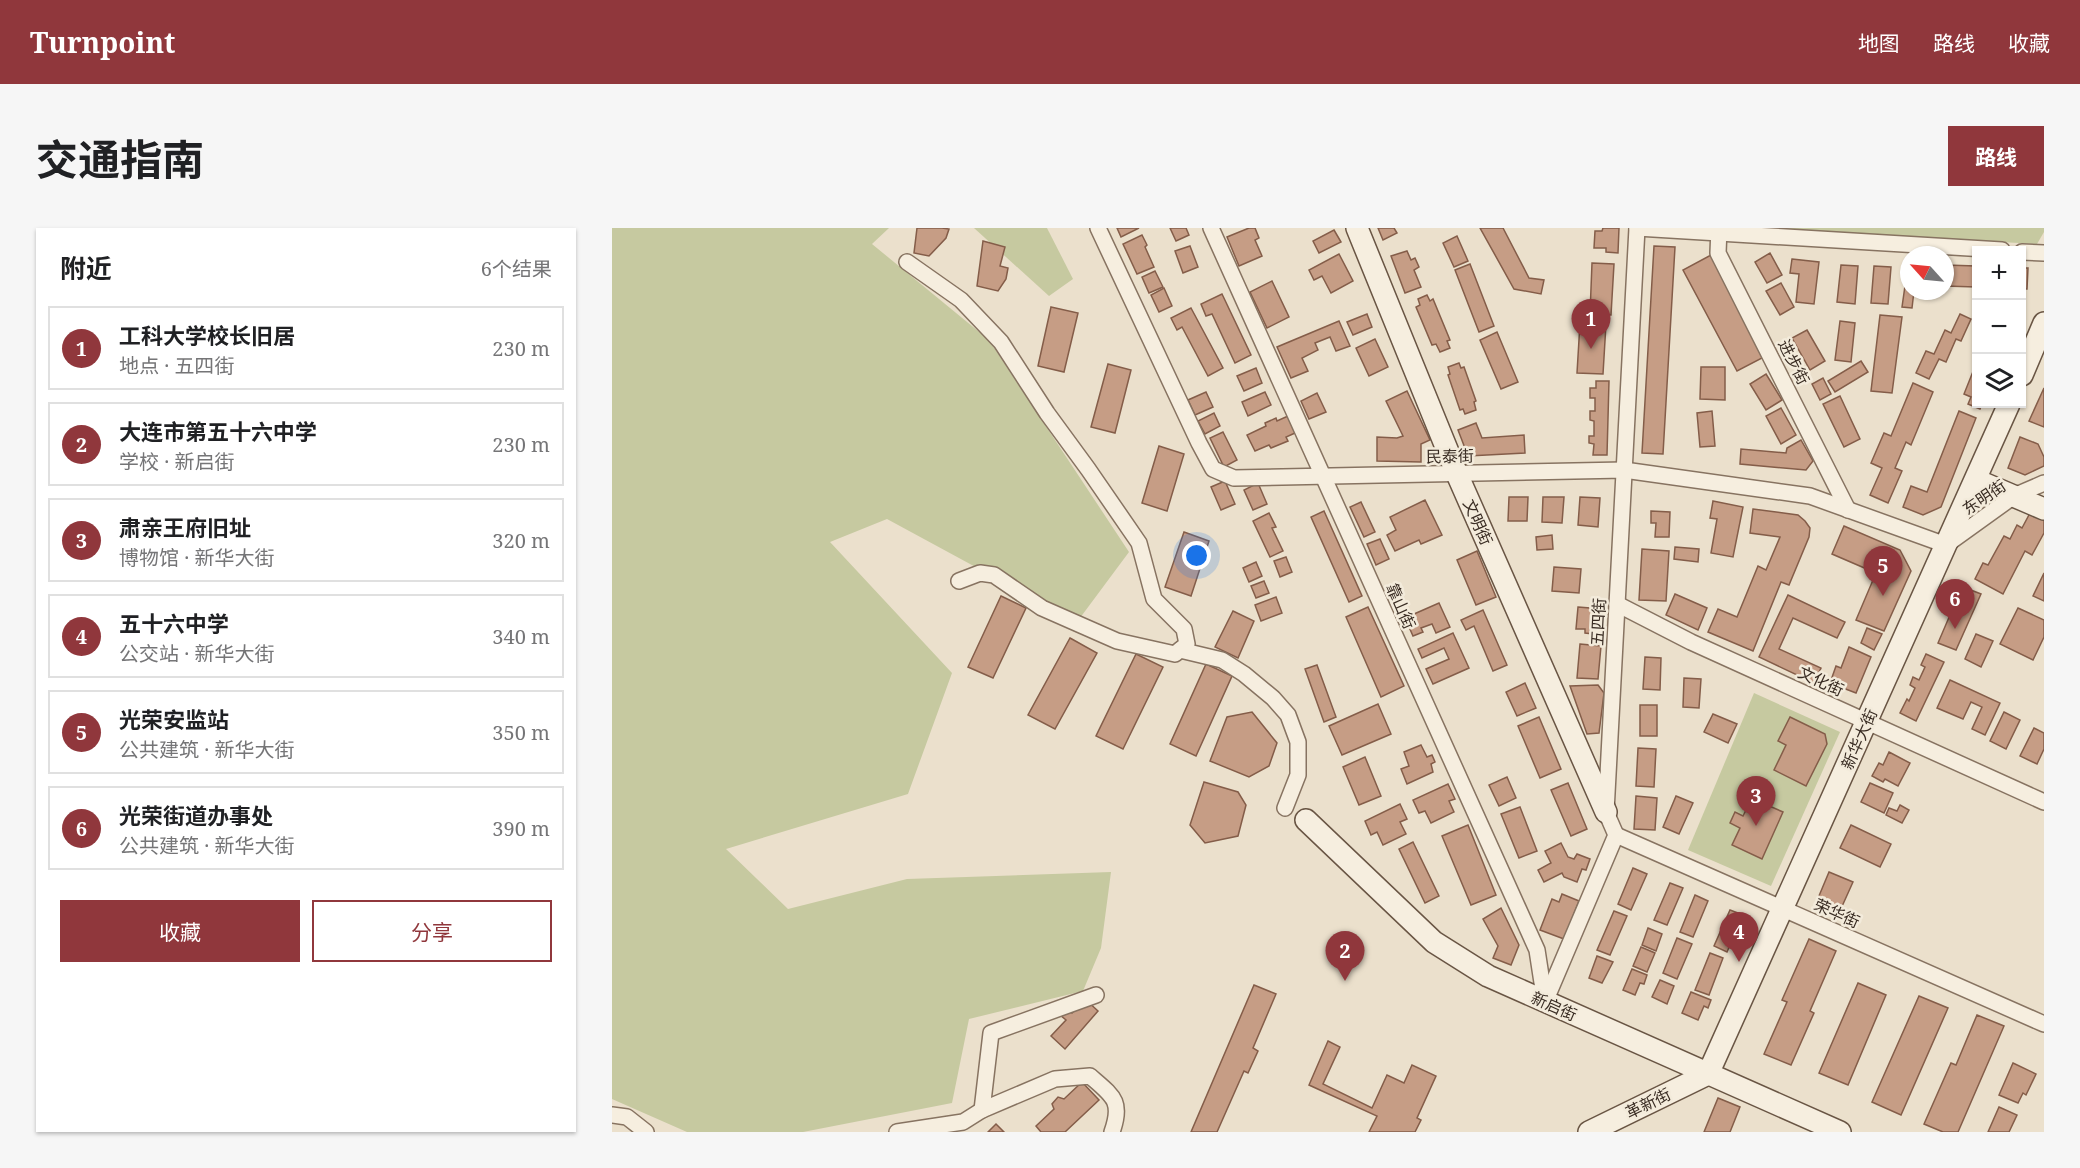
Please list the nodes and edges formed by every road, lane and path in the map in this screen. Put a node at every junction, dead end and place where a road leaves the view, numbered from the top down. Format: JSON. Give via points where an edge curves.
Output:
{"nodes":[{"id":1,"x":1098,"y":228,"type":"edge"},
{"id":2,"x":1211,"y":228,"type":"edge"},
{"id":3,"x":1357,"y":228,"type":"edge"},
{"id":4,"x":1637,"y":228,"type":"edge"},
{"id":5,"x":1719,"y":231,"type":"edge"},
{"id":6,"x":1972,"y":248,"type":"edge"},
{"id":7,"x":2026,"y":252,"type":"edge"},
{"id":8,"x":2044,"y":253,"type":"edge"},
{"id":9,"x":907,"y":262,"type":"dead end"},
{"id":10,"x":2044,"y":323,"type":"edge"},
{"id":11,"x":2026,"y":366,"type":"edge"},
{"id":12,"x":2007,"y":408,"type":"edge"},
{"id":13,"x":1624,"y":470,"type":"junction"},
{"id":14,"x":1457,"y":474,"type":"junction"},
{"id":15,"x":1323,"y":476,"type":"junction"},
{"id":16,"x":1976,"y":480,"type":"junction"},
{"id":17,"x":2044,"y":483,"type":"edge"},
{"id":18,"x":2014,"y":496,"type":"junction"},
{"id":19,"x":2044,"y":509,"type":"edge"},
{"id":20,"x":1848,"y":510,"type":"junction"},
{"id":21,"x":1946,"y":545,"type":"junction"},
{"id":22,"x":959,"y":581,"type":"dead end"},
{"id":23,"x":1617,"y":604,"type":"junction"},
{"id":24,"x":1180,"y":650,"type":"junction"},
{"id":25,"x":1866,"y":722,"type":"junction"},
{"id":26,"x":2044,"y":802,"type":"edge"},
{"id":27,"x":1286,"y":808,"type":"dead end"},
{"id":28,"x":1606,"y":813,"type":"junction"},
{"id":29,"x":1306,"y":820,"type":"dead end"},
{"id":30,"x":1616,"y":835,"type":"junction"},
{"id":31,"x":1782,"y":908,"type":"junction"},
{"id":32,"x":1096,"y":995,"type":"dead end"},
{"id":33,"x":1545,"y":1002,"type":"junction"},
{"id":34,"x":2044,"y":1024,"type":"edge"},
{"id":35,"x":1708,"y":1074,"type":"junction"},
{"id":36,"x":982,"y":1110,"type":"junction"},
{"id":37,"x":612,"y":1115,"type":"edge"},
{"id":38,"x":646,"y":1132,"type":"edge"},
{"id":39,"x":897,"y":1132,"type":"edge"},
{"id":40,"x":1112,"y":1132,"type":"edge"},
{"id":41,"x":1589,"y":1132,"type":"edge"},
{"id":42,"x":1840,"y":1132,"type":"edge"}],
"edges":[{"from":1,"to":15,"type":"street","name":"民泰街","via":[[1213,469],[1234,478]]},
{"from":2,"to":15,"type":"street","name":"靠山街"},
{"from":3,"to":14,"type":"street","name":"文明街"},
{"from":4,"to":5,"type":"street"},
{"from":4,"to":13,"type":"street","name":"五四街"},
{"from":5,"to":6,"type":"street"},
{"from":5,"to":20,"type":"street","name":"进步街","via":[[1718,253]]},
{"from":7,"to":8,"type":"street"},
{"from":9,"to":24,"type":"street","via":[[961,300],[1001,342],[1139,543],[1154,599],[1184,629],[1187,644]]},
{"from":10,"to":11,"type":"street"},
{"from":12,"to":16,"type":"street","name":"新华大街"},
{"from":13,"to":14,"type":"street","name":"民泰街"},
{"from":13,"to":20,"type":"street","name":"民泰街","via":[[1810,496]]},
{"from":13,"to":23,"type":"street","name":"五四街"},
{"from":14,"to":15,"type":"street","name":"民泰街"},
{"from":14,"to":28,"type":"street","name":"文明街"},
{"from":15,"to":33,"type":"street","name":"靠山街","via":[[1537,950]]},
{"from":16,"to":18,"type":"street"},
{"from":16,"to":21,"type":"street","name":"新华大街"},
{"from":17,"to":18,"type":"street","name":"东明街"},
{"from":18,"to":19,"type":"street"},
{"from":18,"to":21,"type":"street","name":"东明街"},
{"from":20,"to":21,"type":"street","name":"民泰街"},
{"from":21,"to":25,"type":"street","name":"新华大街"},
{"from":22,"to":24,"type":"street","via":[[980,573],[994,575],[1042,608],[1117,641],[1175,654]]},
{"from":23,"to":25,"type":"street","name":"文化街"},
{"from":23,"to":28,"type":"street","name":"五四街"},
{"from":24,"to":27,"type":"street","via":[[1222,660],[1273,698],[1288,715],[1298,742],[1298,775]]},
{"from":25,"to":26,"type":"street","name":"文化街"},
{"from":25,"to":31,"type":"street","name":"新华大街"},
{"from":28,"to":30,"type":"street","name":"五四街"},
{"from":29,"to":33,"type":"street","name":"新启街","via":[[1434,942],[1488,976]]},
{"from":30,"to":31,"type":"street","name":"荣华街"},
{"from":30,"to":33,"type":"street"},
{"from":31,"to":34,"type":"street","name":"荣华街"},
{"from":31,"to":35,"type":"street","name":"新华大街"},
{"from":32,"to":36,"type":"street","via":[[991,1033]]},
{"from":33,"to":35,"type":"street","name":"新启街"},
{"from":35,"to":41,"type":"street","name":"革新街"},
{"from":35,"to":42,"type":"street","name":"新启街"},
{"from":36,"to":39,"type":"street","via":[[963,1122]]},
{"from":36,"to":40,"type":"street","via":[[1055,1079],[1090,1076],[1113,1097],[1117,1117]]},
{"from":37,"to":38,"type":"street","via":[[627,1117]]}]}
